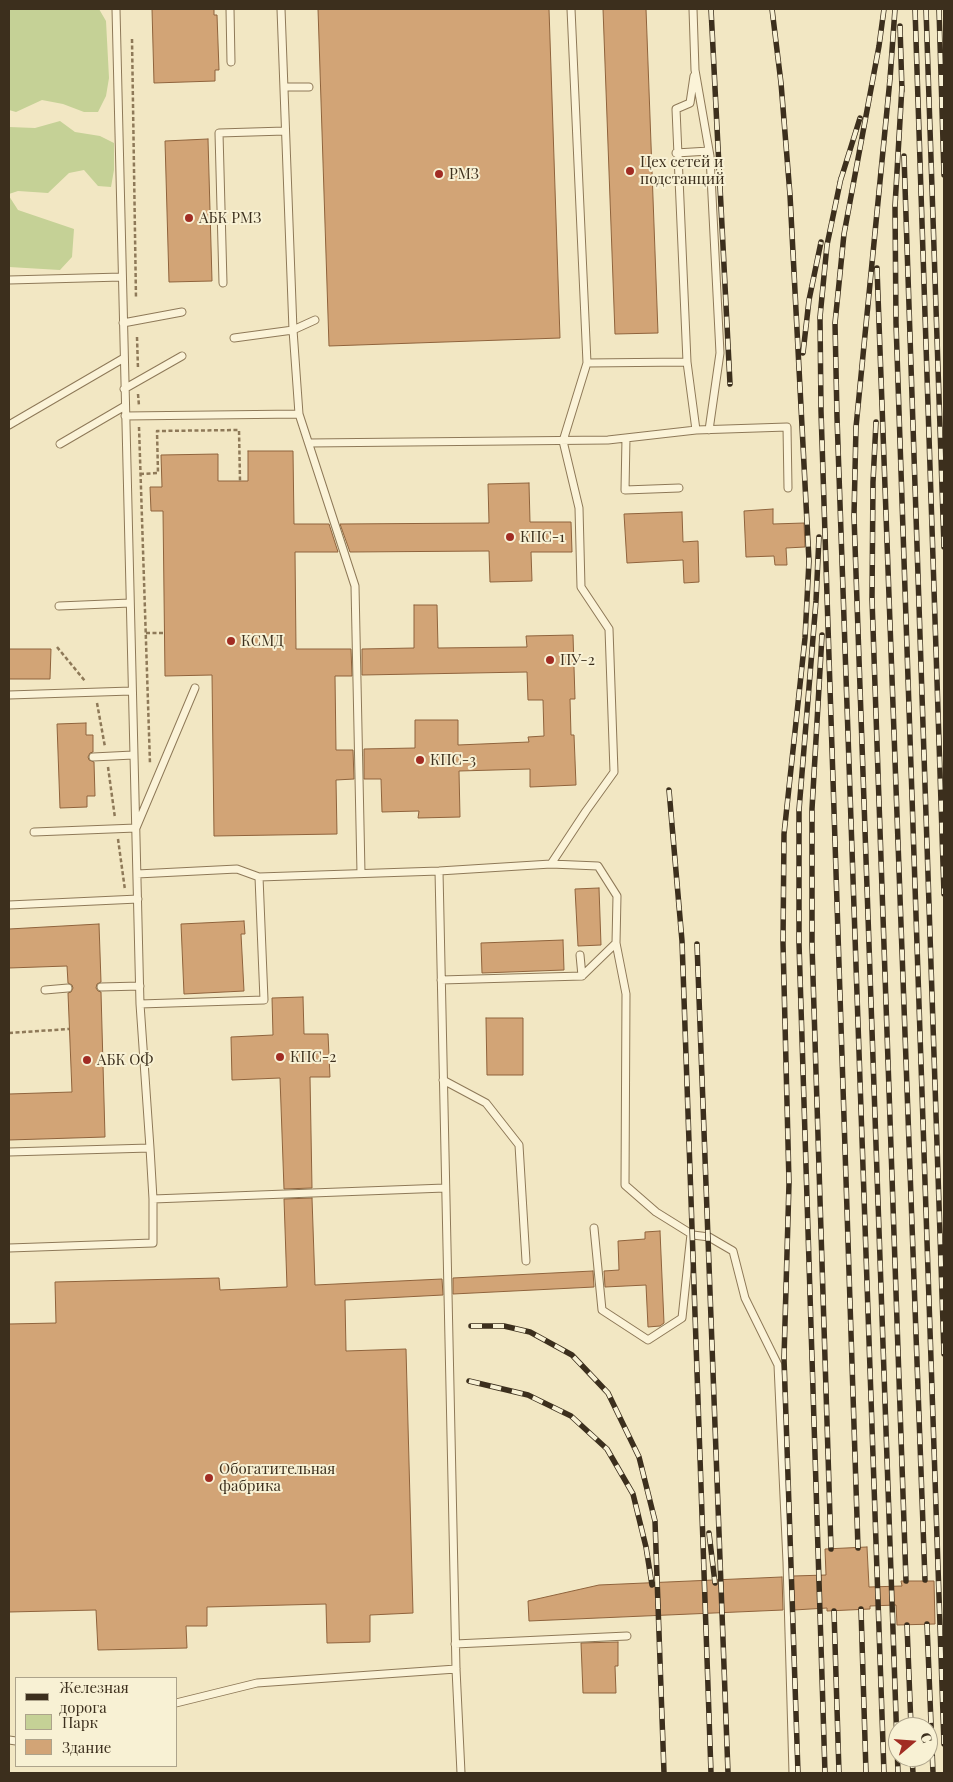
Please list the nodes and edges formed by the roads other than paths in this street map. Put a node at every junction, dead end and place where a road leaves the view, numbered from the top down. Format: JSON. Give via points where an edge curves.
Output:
{"nodes":[{"id":1,"x":116,"y":9,"type":"edge"},
{"id":2,"x":230,"y":9,"type":"edge"},
{"id":3,"x":280,"y":9,"type":"edge"},
{"id":4,"x":571,"y":9,"type":"edge"},
{"id":5,"x":693,"y":9,"type":"edge"},
{"id":6,"x":231,"y":62,"type":"dead end"},
{"id":7,"x":695,"y":70,"type":"junction"},
{"id":8,"x":308,"y":86,"type":"dead end"},
{"id":9,"x":284,"y":87,"type":"junction"},
{"id":10,"x":285,"y":131,"type":"junction"},
{"id":11,"x":709,"y":151,"type":"junction"},
{"id":12,"x":676,"y":153,"type":"junction"},
{"id":13,"x":122,"y":277,"type":"junction"},
{"id":14,"x":9,"y":280,"type":"edge"},
{"id":15,"x":223,"y":283,"type":"dead end"},
{"id":16,"x":182,"y":312,"type":"dead end"},
{"id":17,"x":315,"y":320,"type":"dead end"},
{"id":18,"x":123,"y":323,"type":"junction"},
{"id":19,"x":293,"y":330,"type":"junction"},
{"id":20,"x":234,"y":338,"type":"dead end"},
{"id":21,"x":182,"y":356,"type":"dead end"},
{"id":22,"x":124,"y":358,"type":"junction"},
{"id":23,"x":687,"y":362,"type":"junction"},
{"id":24,"x":587,"y":363,"type":"junction"},
{"id":25,"x":124,"y":389,"type":"junction"},
{"id":26,"x":125,"y":406,"type":"junction"},
{"id":27,"x":299,"y":414,"type":"junction"},
{"id":28,"x":125,"y":416,"type":"junction"},
{"id":29,"x":9,"y":425,"type":"edge"},
{"id":30,"x":696,"y":430,"type":"junction"},
{"id":31,"x":709,"y":430,"type":"junction"},
{"id":32,"x":626,"y":438,"type":"junction"},
{"id":33,"x":563,"y":441,"type":"junction"},
{"id":34,"x":309,"y":443,"type":"junction"},
{"id":35,"x":60,"y":444,"type":"dead end"},
{"id":36,"x":679,"y":488,"type":"dead end"},
{"id":37,"x":788,"y":488,"type":"dead end"},
{"id":38,"x":130,"y":603,"type":"junction"},
{"id":39,"x":59,"y":606,"type":"dead end"},
{"id":40,"x":195,"y":688,"type":"dead end"},
{"id":41,"x":131,"y":691,"type":"junction"},
{"id":42,"x":9,"y":695,"type":"edge"},
{"id":43,"x":134,"y":756,"type":"junction"},
{"id":44,"x":94,"y":757,"type":"dead end"},
{"id":45,"x":136,"y":828,"type":"junction"},
{"id":46,"x":34,"y":832,"type":"dead end"},
{"id":47,"x":551,"y":864,"type":"junction"},
{"id":48,"x":439,"y":871,"type":"junction"},
{"id":49,"x":361,"y":873,"type":"junction"},
{"id":50,"x":137,"y":874,"type":"junction"},
{"id":51,"x":259,"y":877,"type":"junction"},
{"id":52,"x":138,"y":899,"type":"junction"},
{"id":53,"x":9,"y":905,"type":"edge"},
{"id":54,"x":616,"y":943,"type":"junction"},
{"id":55,"x":580,"y":955,"type":"dead end"},
{"id":56,"x":582,"y":976,"type":"junction"},
{"id":57,"x":441,"y":980,"type":"junction"},
{"id":58,"x":140,"y":986,"type":"junction"},
{"id":59,"x":101,"y":987,"type":"dead end"},
{"id":60,"x":68,"y":988,"type":"dead end"},
{"id":61,"x":46,"y":990,"type":"dead end"},
{"id":62,"x":140,"y":1004,"type":"junction"},
{"id":63,"x":443,"y":1080,"type":"junction"},
{"id":64,"x":150,"y":1148,"type":"junction"},
{"id":65,"x":9,"y":1152,"type":"edge"},
{"id":66,"x":445,"y":1188,"type":"junction"},
{"id":67,"x":153,"y":1200,"type":"junction"},
{"id":68,"x":594,"y":1228,"type":"dead end"},
{"id":69,"x":691,"y":1234,"type":"junction"},
{"id":70,"x":9,"y":1248,"type":"edge"},
{"id":71,"x":526,"y":1262,"type":"dead end"},
{"id":72,"x":627,"y":1636,"type":"dead end"},
{"id":73,"x":455,"y":1644,"type":"junction"},
{"id":74,"x":456,"y":1669,"type":"junction"},
{"id":75,"x":178,"y":1703,"type":"edge"},
{"id":76,"x":461,"y":1773,"type":"edge"},
{"id":77,"x":793,"y":1773,"type":"edge"}],
"edges":[{"from":1,"to":13,"type":"lane"},
{"from":2,"to":6,"type":"lane"},
{"from":3,"to":9,"type":"lane"},
{"from":4,"to":24,"type":"lane"},
{"from":5,"to":7,"type":"lane"},
{"from":7,"to":11,"type":"lane"},
{"from":7,"to":12,"type":"lane","via":[[690,103],[676,109]]},
{"from":8,"to":9,"type":"lane"},
{"from":9,"to":10,"type":"lane"},
{"from":10,"to":15,"type":"lane","via":[[219,133]]},
{"from":10,"to":19,"type":"lane"},
{"from":11,"to":12,"type":"lane"},
{"from":11,"to":31,"type":"lane","via":[[720,353]]},
{"from":12,"to":23,"type":"lane"},
{"from":13,"to":14,"type":"lane"},
{"from":13,"to":18,"type":"lane"},
{"from":16,"to":18,"type":"lane"},
{"from":17,"to":19,"type":"lane"},
{"from":18,"to":22,"type":"lane"},
{"from":19,"to":20,"type":"lane"},
{"from":19,"to":27,"type":"lane"},
{"from":21,"to":25,"type":"lane"},
{"from":22,"to":25,"type":"lane"},
{"from":22,"to":29,"type":"lane"},
{"from":23,"to":24,"type":"lane"},
{"from":23,"to":30,"type":"lane"},
{"from":24,"to":33,"type":"lane"},
{"from":25,"to":26,"type":"lane"},
{"from":26,"to":28,"type":"lane"},
{"from":26,"to":35,"type":"lane"},
{"from":27,"to":28,"type":"lane"},
{"from":27,"to":34,"type":"lane"},
{"from":28,"to":38,"type":"lane"},
{"from":30,"to":31,"type":"lane"},
{"from":30,"to":32,"type":"lane"},
{"from":31,"to":37,"type":"lane","via":[[787,427]]},
{"from":32,"to":33,"type":"lane"},
{"from":32,"to":36,"type":"lane","via":[[625,490]]},
{"from":33,"to":34,"type":"lane"},
{"from":33,"to":47,"type":"lane","via":[[579,508],[581,587],[609,629],[614,772]]},
{"from":34,"to":49,"type":"lane","via":[[355,586]]},
{"from":38,"to":39,"type":"lane"},
{"from":38,"to":41,"type":"lane"},
{"from":40,"to":45,"type":"lane"},
{"from":41,"to":42,"type":"lane"},
{"from":41,"to":43,"type":"lane"},
{"from":43,"to":44,"type":"lane"},
{"from":43,"to":45,"type":"lane"},
{"from":45,"to":46,"type":"lane"},
{"from":45,"to":50,"type":"lane"},
{"from":47,"to":48,"type":"lane"},
{"from":47,"to":54,"type":"lane","via":[[598,866],[617,896]]},
{"from":48,"to":49,"type":"lane"},
{"from":48,"to":57,"type":"lane"},
{"from":49,"to":51,"type":"lane"},
{"from":50,"to":51,"type":"lane","via":[[237,868]]},
{"from":50,"to":52,"type":"lane"},
{"from":51,"to":62,"type":"lane","via":[[264,1000]]},
{"from":52,"to":53,"type":"lane"},
{"from":52,"to":58,"type":"lane"},
{"from":54,"to":56,"type":"lane"},
{"from":54,"to":69,"type":"lane","via":[[626,994],[625,1185],[656,1212]]},
{"from":55,"to":56,"type":"lane"},
{"from":56,"to":57,"type":"lane"},
{"from":57,"to":63,"type":"lane"},
{"from":58,"to":59,"type":"lane"},
{"from":58,"to":62,"type":"lane"},
{"from":60,"to":61,"type":"lane"},
{"from":62,"to":64,"type":"lane"},
{"from":63,"to":66,"type":"lane"},
{"from":63,"to":71,"type":"lane","via":[[486,1103],[519,1145]]},
{"from":64,"to":65,"type":"lane"},
{"from":64,"to":67,"type":"lane"},
{"from":66,"to":67,"type":"lane"},
{"from":66,"to":73,"type":"lane"},
{"from":67,"to":70,"type":"lane","via":[[154,1243]]},
{"from":68,"to":69,"type":"lane","via":[[602,1310],[648,1340],[682,1318]]},
{"from":69,"to":77,"type":"lane","via":[[708,1237],[733,1251],[745,1298],[778,1365]]},
{"from":72,"to":73,"type":"lane"},
{"from":73,"to":74,"type":"lane"},
{"from":74,"to":75,"type":"lane","via":[[257,1683]]},
{"from":74,"to":76,"type":"lane"}]}
